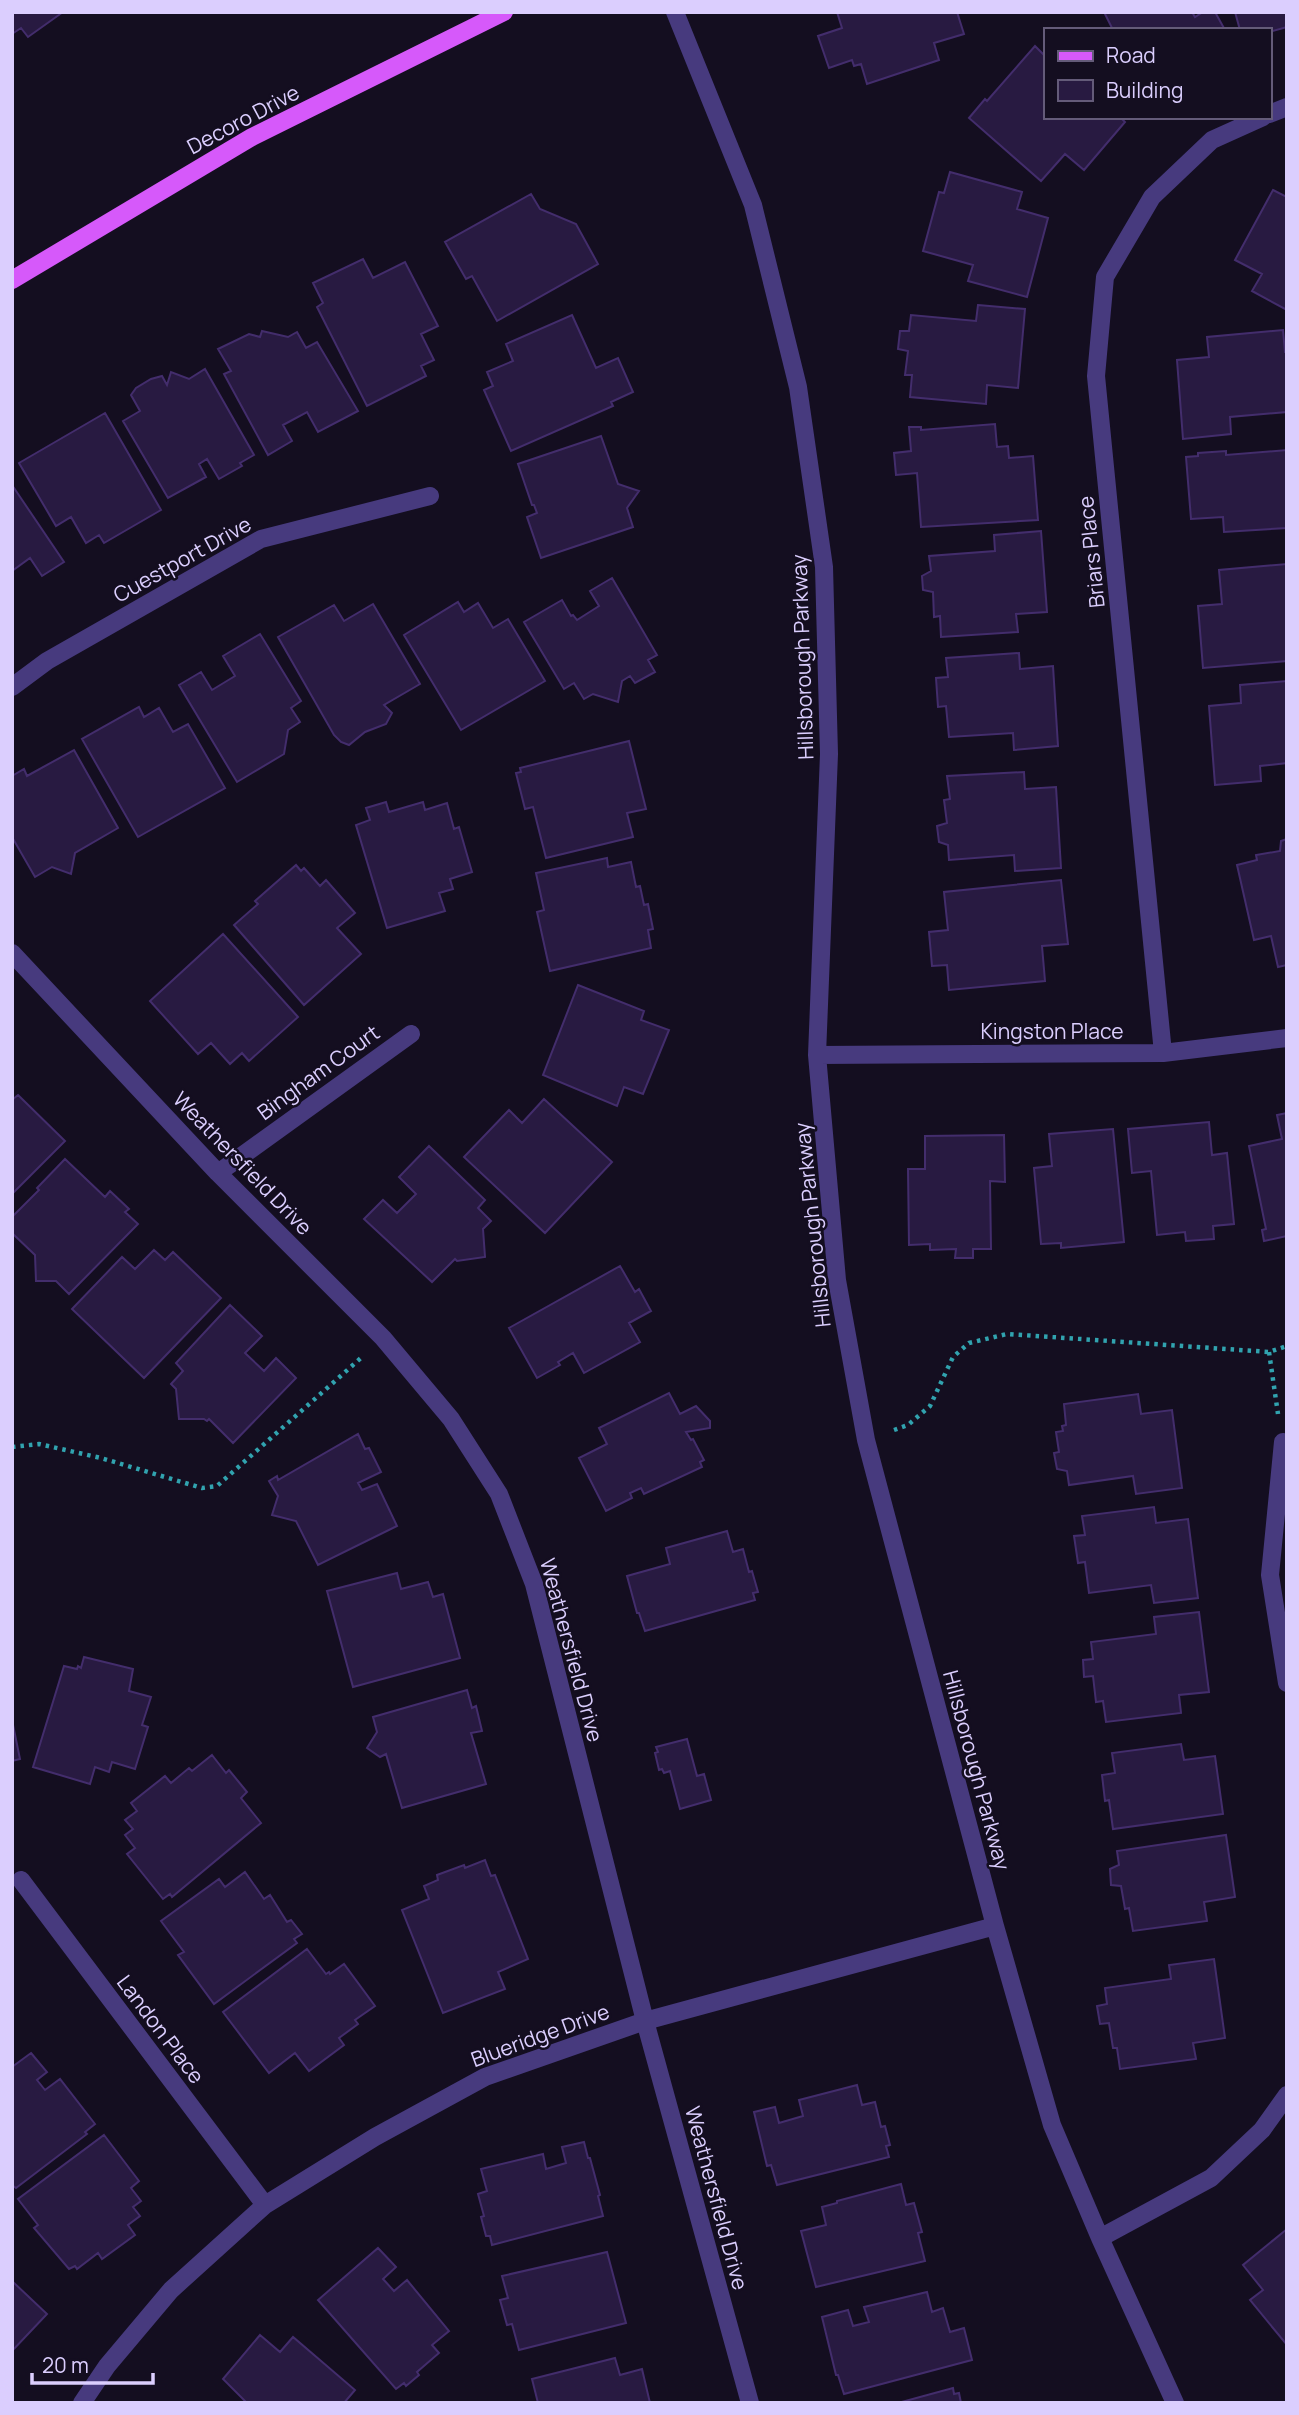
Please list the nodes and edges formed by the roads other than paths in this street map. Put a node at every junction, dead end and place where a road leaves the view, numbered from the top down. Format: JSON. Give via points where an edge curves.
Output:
{"nodes":[{"id":1,"x":504,"y":12,"type":"edge"},
{"id":2,"x":675,"y":12,"type":"edge"},
{"id":3,"x":1259,"y":119,"type":"edge"},
{"id":4,"x":12,"y":280,"type":"edge"},
{"id":5,"x":430,"y":496,"type":"dead end"},
{"id":6,"x":12,"y":687,"type":"edge"},
{"id":7,"x":12,"y":953,"type":"edge"},
{"id":8,"x":411,"y":1034,"type":"dead end"},
{"id":9,"x":1287,"y":1038,"type":"edge"},
{"id":10,"x":1163,"y":1053,"type":"junction"},
{"id":11,"x":817,"y":1055,"type":"junction"},
{"id":12,"x":218,"y":1172,"type":"junction"},
{"id":13,"x":1283,"y":1442,"type":"road end"},
{"id":14,"x":1287,"y":1683,"type":"edge"},
{"id":15,"x":21,"y":1880,"type":"dead end"},
{"id":16,"x":995,"y":1926,"type":"junction"},
{"id":17,"x":645,"y":2021,"type":"junction"},
{"id":18,"x":1287,"y":2095,"type":"edge"},
{"id":19,"x":265,"y":2205,"type":"junction"},
{"id":20,"x":1100,"y":2238,"type":"junction"},
{"id":21,"x":82,"y":2403,"type":"edge"},
{"id":22,"x":750,"y":2403,"type":"edge"},
{"id":23,"x":1175,"y":2403,"type":"edge"}],
"edges":[{"from":1,"to":4,"type":"main road","name":"Decoro Drive","via":[[252,137]]},
{"from":2,"to":11,"type":"street","name":"Hillsborough Parkway","via":[[753,205],[798,387],[824,567],[829,754]]},
{"from":3,"to":10,"type":"street","name":"Briars Place","via":[[1212,140],[1152,197],[1105,277],[1096,376]]},
{"from":5,"to":6,"type":"street","name":"Cuestport Drive","via":[[261,539],[47,661]]},
{"from":7,"to":12,"type":"street","name":"Weathersfield Drive"},
{"from":8,"to":12,"type":"street","name":"Bingham Court"},
{"from":9,"to":10,"type":"street","name":"Kingston Place"},
{"from":10,"to":11,"type":"street","name":"Kingston Place"},
{"from":11,"to":16,"type":"street","name":"Hillsborough Parkway","via":[[837,1280],[866,1440]]},
{"from":12,"to":17,"type":"street","name":"Weathersfield Drive","via":[[383,1338],[451,1419],[499,1494],[534,1584]]},
{"from":13,"to":14,"type":"street","via":[[1270,1575]]},
{"from":15,"to":19,"type":"street","name":"Landon Place"},
{"from":16,"to":17,"type":"street","name":"Blueridge Drive"},
{"from":16,"to":20,"type":"street","name":"Hillsborough Parkway","via":[[1052,2125]]},
{"from":17,"to":19,"type":"street","name":"Blueridge Drive","via":[[485,2077]]},
{"from":17,"to":22,"type":"street","name":"Weathersfield Drive"},
{"from":18,"to":20,"type":"street","via":[[1262,2130],[1211,2178]]},
{"from":19,"to":21,"type":"street","name":"Blueridge Drive","via":[[171,2290]]},
{"from":20,"to":23,"type":"street","name":"Hillsborough Parkway"}]}
